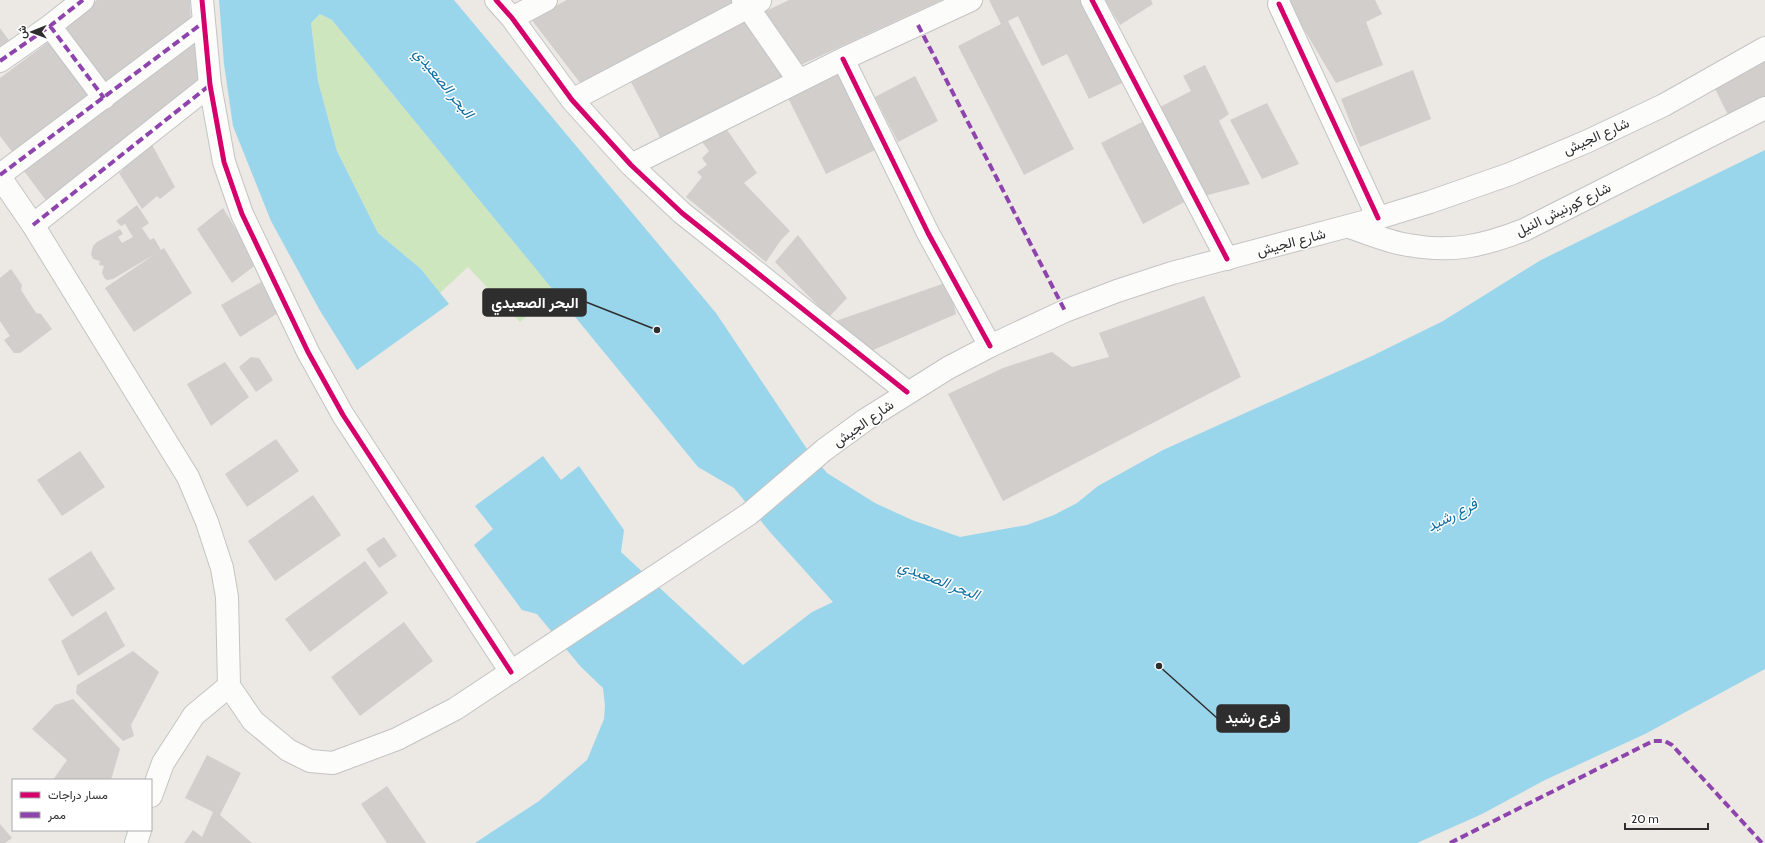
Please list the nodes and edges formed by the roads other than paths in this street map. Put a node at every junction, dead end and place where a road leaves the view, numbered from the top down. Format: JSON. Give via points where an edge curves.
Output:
{"nodes":[{"id":1,"x":83,"y":0,"type":"edge"},
{"id":2,"x":202,"y":0,"type":"edge"},
{"id":3,"x":496,"y":0,"type":"edge"},
{"id":4,"x":546,"y":0,"type":"edge"},
{"id":5,"x":971,"y":0,"type":"edge"},
{"id":6,"x":1092,"y":0,"type":"edge"},
{"id":7,"x":751,"y":2,"type":"edge"},
{"id":8,"x":1279,"y":4,"type":"dead end"},
{"id":9,"x":512,"y":18,"type":"junction"},
{"id":10,"x":204,"y":22,"type":"junction"},
{"id":11,"x":50,"y":26,"type":"junction"},
{"id":12,"x":1765,"y":48,"type":"edge"},
{"id":13,"x":843,"y":59,"type":"junction"},
{"id":14,"x":0,"y":61,"type":"edge"},
{"id":15,"x":799,"y":81,"type":"junction"},
{"id":16,"x":210,"y":85,"type":"junction"},
{"id":17,"x":104,"y":98,"type":"junction"},
{"id":18,"x":572,"y":100,"type":"junction"},
{"id":19,"x":1765,"y":108,"type":"edge"},
{"id":20,"x":631,"y":165,"type":"junction"},
{"id":21,"x":0,"y":176,"type":"edge"},
{"id":22,"x":1378,"y":218,"type":"junction"},
{"id":23,"x":33,"y":225,"type":"junction"},
{"id":24,"x":1349,"y":227,"type":"junction"},
{"id":25,"x":1227,"y":259,"type":"junction"},
{"id":26,"x":990,"y":346,"type":"junction"},
{"id":27,"x":907,"y":392,"type":"junction"},
{"id":28,"x":511,"y":672,"type":"junction"},
{"id":29,"x":229,"y":686,"type":"junction"},
{"id":30,"x":152,"y":793,"type":"edge"},
{"id":31,"x":140,"y":831,"type":"edge"},
{"id":32,"x":136,"y":843,"type":"edge"}],
"edges":[{"from":1,"to":11,"type":"street"},
{"from":2,"to":10,"type":"street"},
{"from":3,"to":9,"type":"street"},
{"from":4,"to":9,"type":"street"},
{"from":5,"to":13,"type":"street"},
{"from":6,"to":25,"type":"street"},
{"from":7,"to":15,"type":"street"},
{"from":7,"to":18,"type":"street"},
{"from":8,"to":22,"type":"street"},
{"from":9,"to":18,"type":"street"},
{"from":10,"to":16,"type":"street"},
{"from":10,"to":17,"type":"street"},
{"from":11,"to":14,"type":"street"},
{"from":11,"to":17,"type":"street"},
{"from":12,"to":22,"type":"street","name":"شارع الجيش","via":[[1664,105],[1588,141],[1510,174]]},
{"from":13,"to":15,"type":"street"},
{"from":13,"to":26,"type":"street","via":[[928,233]]},
{"from":15,"to":20,"type":"street"},
{"from":16,"to":23,"type":"street"},
{"from":16,"to":28,"type":"street","via":[[224,162],[235,196],[308,352],[343,415]]},
{"from":17,"to":21,"type":"street"},
{"from":18,"to":20,"type":"street"},
{"from":19,"to":24,"type":"street","name":"شارع كورنيش النيل","via":[[1524,230],[1495,241],[1463,248],[1436,249],[1406,245]]},
{"from":20,"to":27,"type":"street","via":[[682,213]]},
{"from":21,"to":23,"type":"street"},
{"from":22,"to":24,"type":"street","name":"شارع الجيش"},
{"from":23,"to":29,"type":"street","via":[[190,483],[207,522],[222,568],[227,597]]},
{"from":24,"to":25,"type":"street","name":"شارع الجيش"},
{"from":25,"to":26,"type":"street","name":"شارع الجيش","via":[[1117,291],[1065,311]]},
{"from":26,"to":27,"type":"street","name":"شارع الجيش"},
{"from":27,"to":28,"type":"street","name":"شارع الجيش","via":[[824,450],[749,514]]},
{"from":28,"to":29,"type":"street","name":"شارع الجيش","via":[[455,709],[403,736],[333,763],[310,761],[288,750],[253,721]]},
{"from":29,"to":30,"type":"street","via":[[194,715],[163,763]]},
{"from":31,"to":32,"type":"street"}]}
